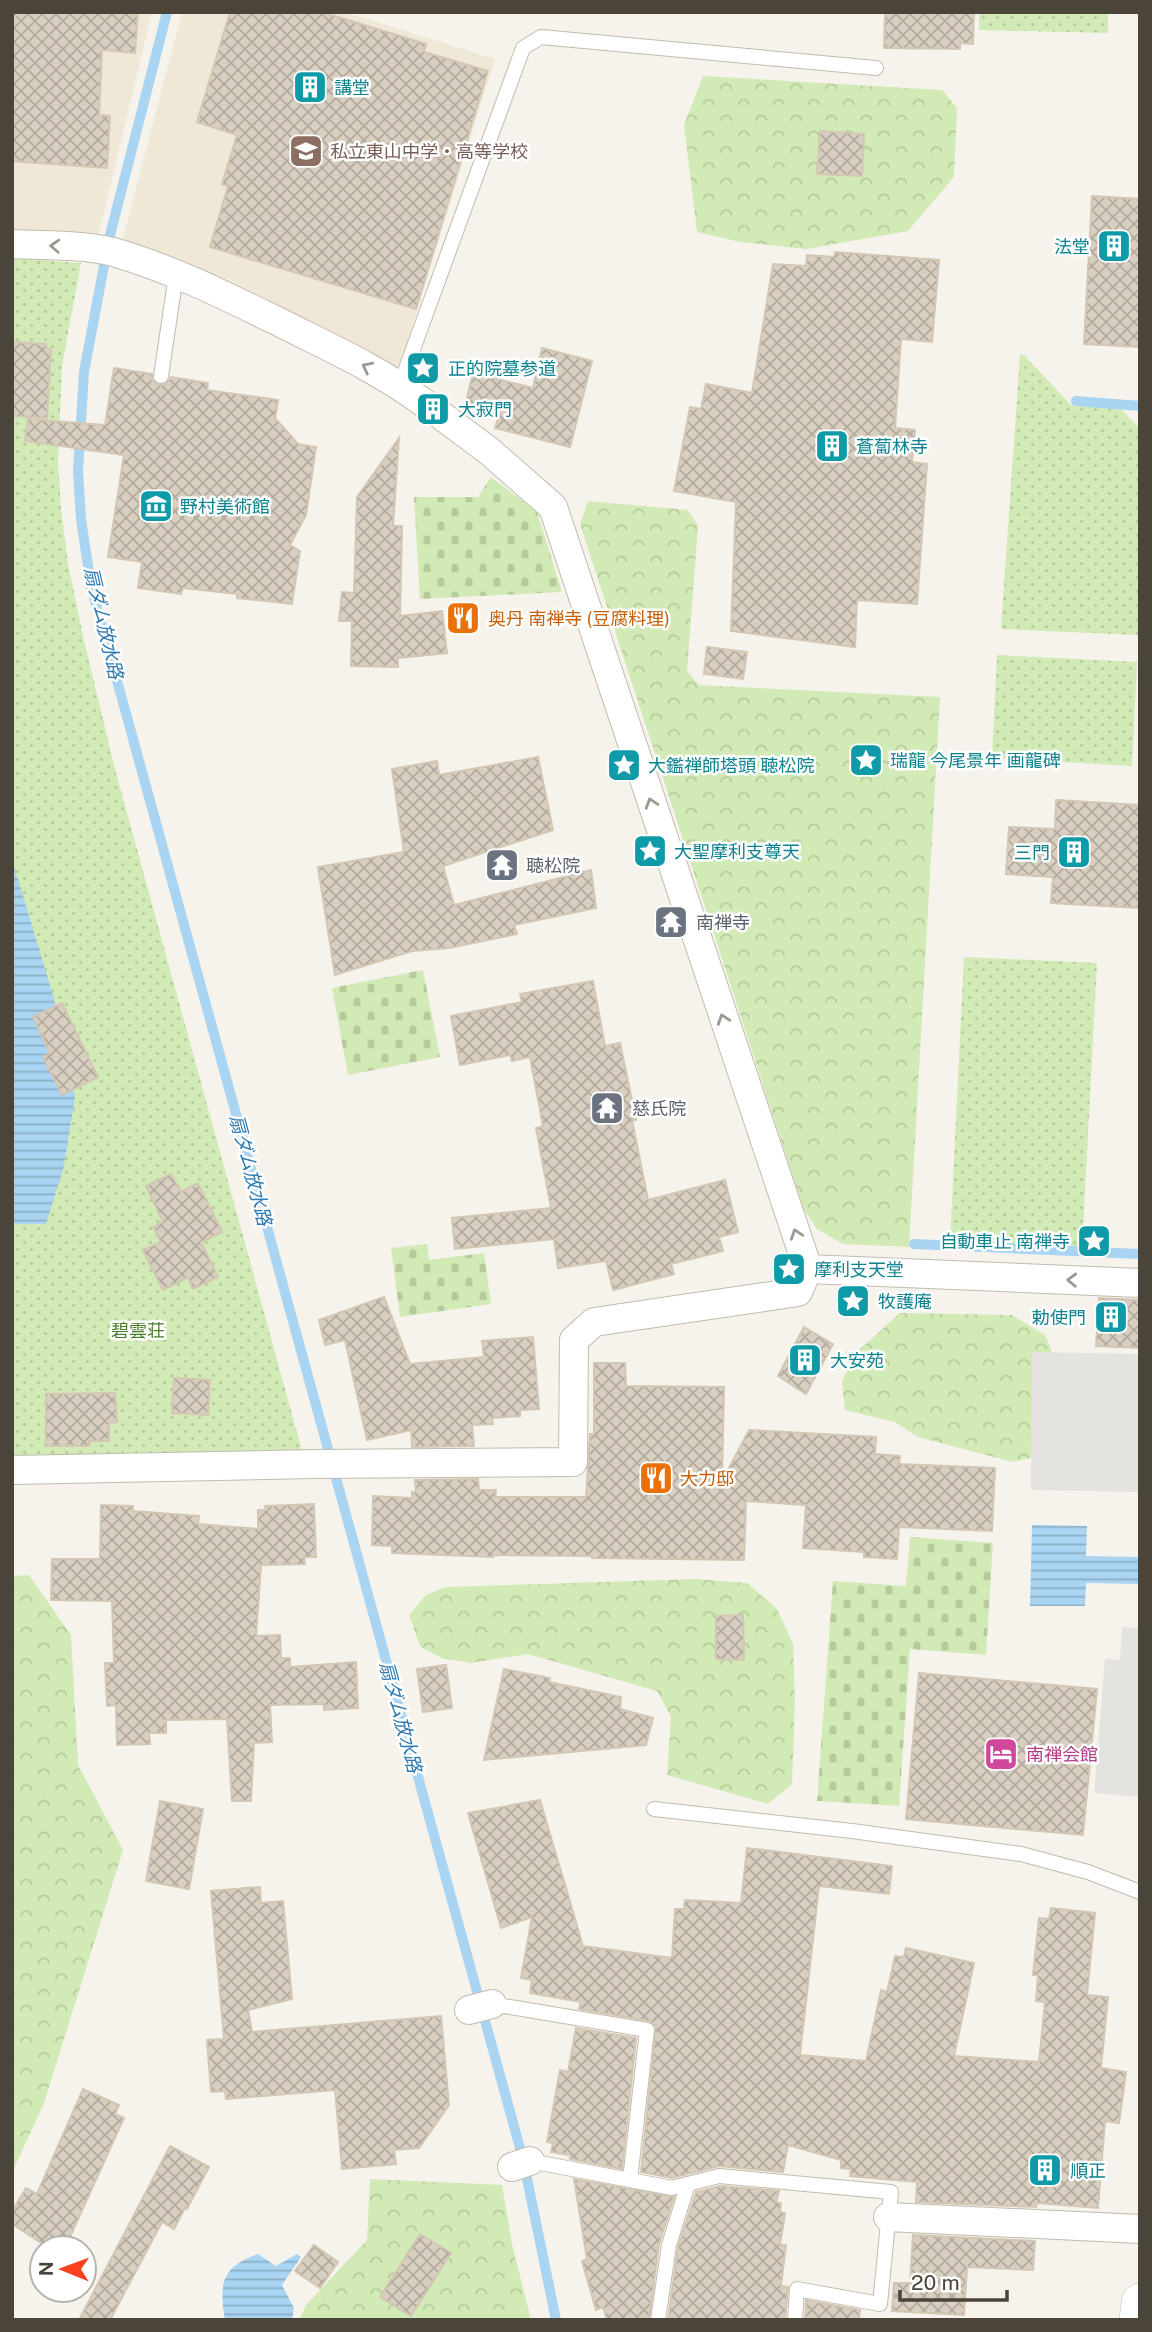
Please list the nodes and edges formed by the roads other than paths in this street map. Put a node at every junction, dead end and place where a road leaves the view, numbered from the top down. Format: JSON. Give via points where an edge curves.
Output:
{"nodes":[{"id":1,"x":876,"y":68,"type":"dead end"},
{"id":2,"x":12,"y":244,"type":"edge"},
{"id":3,"x":176,"y":275,"type":"junction"},
{"id":4,"x":162,"y":376,"type":"dead end"},
{"id":5,"x":400,"y":386,"type":"junction"},
{"id":6,"x":808,"y":1269,"type":"junction"},
{"id":7,"x":1140,"y":1283,"type":"edge"},
{"id":8,"x":12,"y":1470,"type":"edge"},
{"id":9,"x":654,"y":1809,"type":"dead end"},
{"id":10,"x":1140,"y":1892,"type":"edge"},
{"id":11,"x":481,"y":2007,"type":"dead end"},
{"id":12,"x":521,"y":2164,"type":"dead end"},
{"id":13,"x":630,"y":2180,"type":"junction"},
{"id":14,"x":688,"y":2184,"type":"junction"},
{"id":15,"x":888,"y":2217,"type":"junction"},
{"id":16,"x":1140,"y":2229,"type":"edge"},
{"id":17,"x":1140,"y":2302,"type":"edge"},
{"id":18,"x":658,"y":2320,"type":"edge"},
{"id":19,"x":795,"y":2320,"type":"edge"},
{"id":20,"x":1138,"y":2320,"type":"edge"}],
"edges":[{"from":1,"to":5,"type":"lane","via":[[541,37],[523,48]]},
{"from":3,"to":2,"type":"street","one_way":true,"via":[[105,251]]},
{"from":3,"to":4,"type":"lane"},
{"from":5,"to":3,"type":"street","one_way":true,"via":[[245,305]]},
{"from":6,"to":5,"type":"street","one_way":true,"via":[[553,507],[489,451]]},
{"from":7,"to":6,"type":"street","one_way":true},
{"from":6,"to":8,"type":"street","via":[[797,1292],[594,1322],[574,1340],[573,1462]]},
{"from":9,"to":10,"type":"lane","via":[[1021,1854]]},
{"from":11,"to":13,"type":"lane","via":[[647,2031]]},
{"from":12,"to":13,"type":"lane"},
{"from":13,"to":14,"type":"lane","via":[[672,2188]]},
{"from":14,"to":15,"type":"lane","via":[[719,2175],[891,2192]]},
{"from":14,"to":18,"type":"lane","via":[[669,2245]]},
{"from":15,"to":16,"type":"street"},
{"from":15,"to":19,"type":"lane","via":[[880,2304],[797,2289]]},
{"from":17,"to":20,"type":"street"}]}
